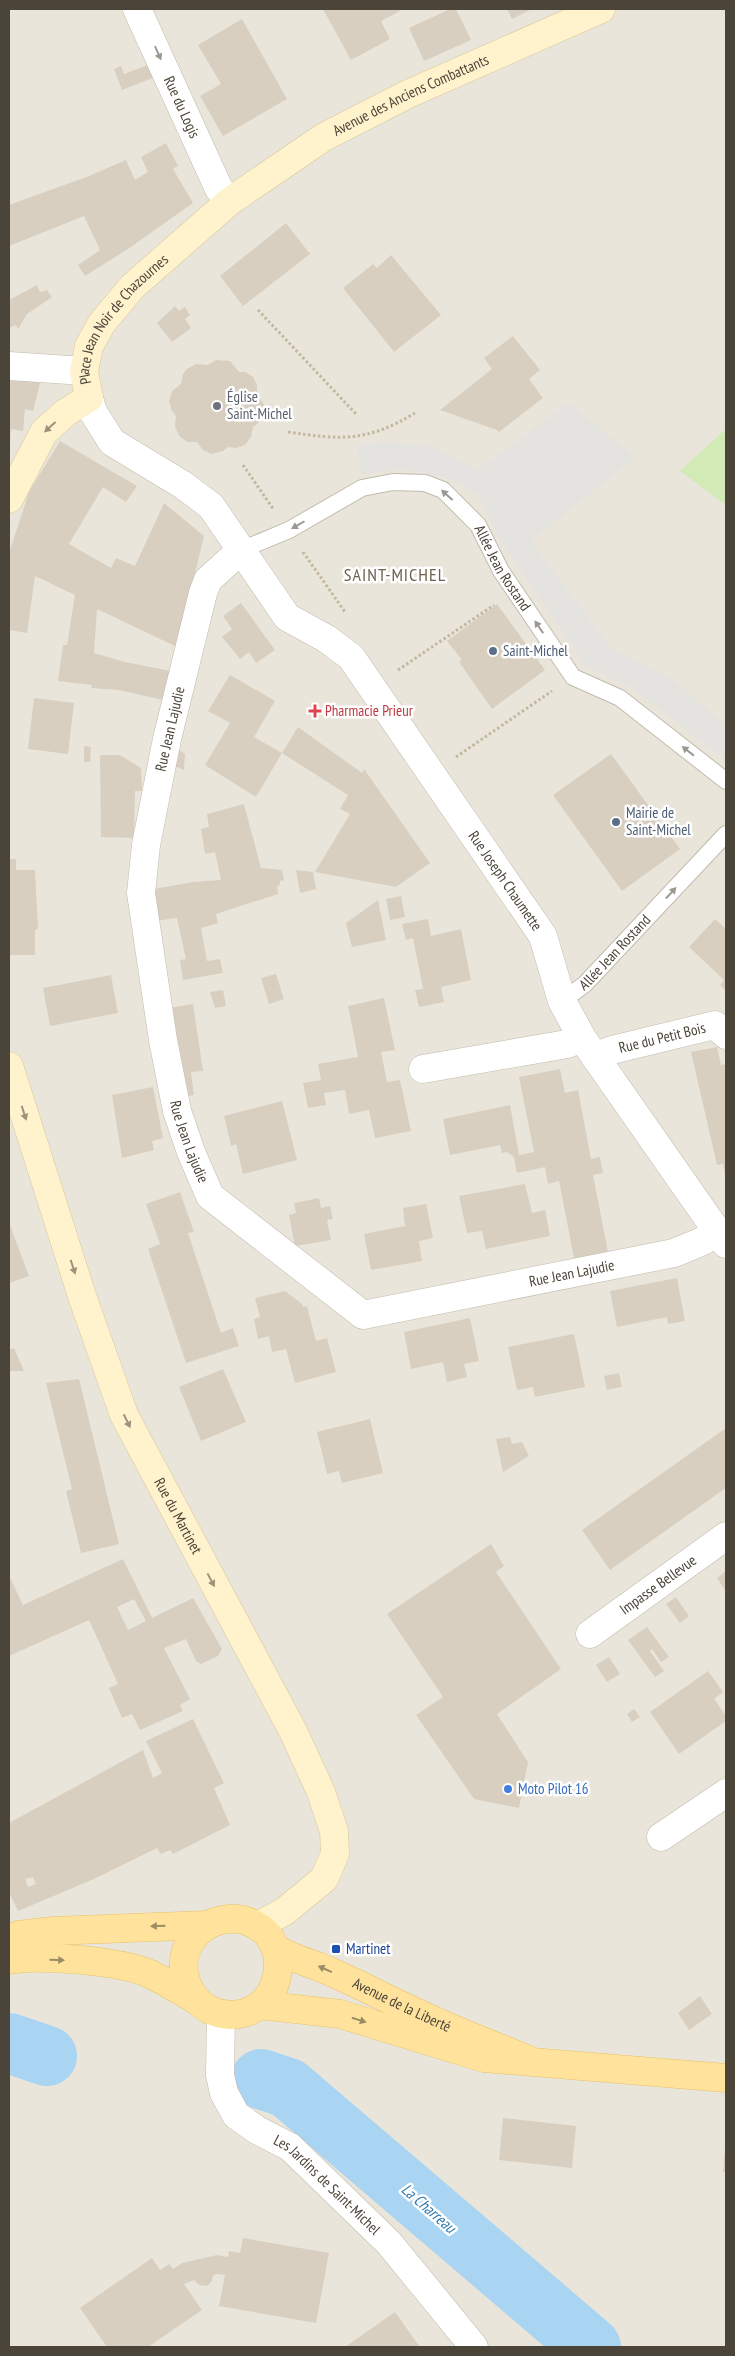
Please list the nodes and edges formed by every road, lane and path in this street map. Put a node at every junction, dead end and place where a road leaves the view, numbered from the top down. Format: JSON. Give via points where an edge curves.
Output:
{"nodes":[{"id":1,"x":138,"y":9,"type":"edge"},
{"id":2,"x":601,"y":9,"type":"edge"},
{"id":3,"x":230,"y":201,"type":"junction"},
{"id":4,"x":258,"y":310,"type":"dead end"},
{"id":5,"x":9,"y":366,"type":"edge"},
{"id":6,"x":84,"y":371,"type":"junction"},
{"id":7,"x":90,"y":398,"type":"junction"},
{"id":8,"x":415,"y":413,"type":"dead end"},
{"id":9,"x":356,"y":414,"type":"dead end"},
{"id":10,"x":288,"y":432,"type":"dead end"},
{"id":11,"x":9,"y":499,"type":"edge"},
{"id":12,"x":242,"y":550,"type":"junction"},
{"id":13,"x":514,"y":591,"type":"junction"},
{"id":14,"x":397,"y":670,"type":"dead end"},
{"id":15,"x":573,"y":677,"type":"junction"},
{"id":16,"x":449,"y":762,"type":"dead end"},
{"id":17,"x":726,"y":781,"type":"edge"},
{"id":18,"x":726,"y":834,"type":"edge"},
{"id":19,"x":562,"y":1000,"type":"junction"},
{"id":20,"x":726,"y":1035,"type":"edge"},
{"id":21,"x":588,"y":1047,"type":"junction"},
{"id":22,"x":9,"y":1066,"type":"edge"},
{"id":23,"x":423,"y":1069,"type":"dead end"},
{"id":24,"x":722,"y":1237,"type":"edge"},
{"id":25,"x":726,"y":1536,"type":"edge"},
{"id":26,"x":590,"y":1634,"type":"dead end"},
{"id":27,"x":726,"y":1793,"type":"edge"},
{"id":28,"x":661,"y":1838,"type":"dead end"},
{"id":29,"x":207,"y":1925,"type":"junction"},
{"id":30,"x":258,"y":1926,"type":"junction"},
{"id":31,"x":9,"y":1940,"type":"edge"},
{"id":32,"x":276,"y":1948,"type":"junction"},
{"id":33,"x":9,"y":1960,"type":"edge"},
{"id":34,"x":198,"y":2001,"type":"junction"},
{"id":35,"x":260,"y":2005,"type":"junction"},
{"id":36,"x":221,"y":2014,"type":"junction"},
{"id":37,"x":529,"y":2060,"type":"junction"},
{"id":38,"x":726,"y":2078,"type":"edge"},
{"id":39,"x":474,"y":2347,"type":"edge"}],
"edges":[{"from":1,"to":3,"type":"street","name":"Rue du Logis","one_way":true,"via":[[219,189]]},
{"from":2,"to":3,"type":"street","name":"Avenue des Anciens Combattants","via":[[408,94],[324,137]]},
{"from":3,"to":6,"type":"street","name":"Place Jean Noir de Chazournes","via":[[132,287],[102,323],[90,346]]},
{"from":4,"to":9,"type":"path"},
{"from":5,"to":6,"type":"street"},
{"from":6,"to":7,"type":"street","name":"Place Jean Noir de Chazournes"},
{"from":7,"to":11,"type":"street","one_way":true,"via":[[65,413],[44,432]]},
{"from":7,"to":12,"type":"street","name":"Place Jean Noir de Chazournes","via":[[93,412],[112,442],[211,506]]},
{"from":8,"to":10,"type":"path","via":[[377,432],[352,438]]},
{"from":13,"to":12,"type":"lane","name":"Allée Jean Rostand","one_way":true,"via":[[478,525],[442,490],[425,483],[393,482],[362,488],[289,530]]},
{"from":12,"to":19,"type":"street","name":"Rue Joseph Chaumette","via":[[287,617],[327,639],[351,657],[543,936]]},
{"from":12,"to":24,"type":"street","name":"Rue Jean Lajudie","via":[[208,580],[203,593],[167,739],[146,846],[141,893],[162,1040],[178,1111],[210,1196],[363,1315],[674,1253]]},
{"from":13,"to":14,"type":"path"},
{"from":15,"to":13,"type":"lane","name":"Allée Jean Rostand","one_way":true},
{"from":15,"to":16,"type":"path"},
{"from":17,"to":15,"type":"lane","one_way":true,"via":[[620,698]]},
{"from":19,"to":18,"type":"lane","name":"Allée Jean Rostand","one_way":true,"via":[[585,984]]},
{"from":19,"to":21,"type":"street","name":"Rue Joseph Chaumette"},
{"from":20,"to":21,"type":"street","name":"Rue du Petit Bois","via":[[715,1025],[612,1050]]},
{"from":21,"to":23,"type":"street","via":[[567,1044]]},
{"from":21,"to":24,"type":"street","name":"Rue Joseph Chaumette"},
{"from":22,"to":30,"type":"street","name":"Rue du Martinet","one_way":true,"via":[[82,1296],[124,1415],[293,1730],[321,1792],[334,1831],[334,1854],[324,1880],[285,1911]]},
{"from":25,"to":26,"type":"street","name":"Impasse Bellevue"},
{"from":27,"to":28,"type":"street"},
{"from":29,"to":30,"type":"main road","via":[[233,1919]]},
{"from":29,"to":31,"type":"main road","one_way":true,"via":[[53,1931],[18,1935]]},
{"from":29,"to":34,"type":"main road","via":[[190,1943],[183,1967],[190,1991]]},
{"from":30,"to":32,"type":"main road","name":"Avenue de la Liberté"},
{"from":32,"to":35,"type":"main road","via":[[280,1964],[278,1980]]},
{"from":37,"to":32,"type":"main road","name":"Avenue de la Liberté","one_way":true},
{"from":33,"to":34,"type":"main road","one_way":true,"via":[[85,1961],[133,1968]]},
{"from":34,"to":36,"type":"main road"},
{"from":35,"to":36,"type":"main road","name":"Avenue de la Liberté","via":[[241,2013]]},
{"from":35,"to":37,"type":"main road","name":"Avenue de la Liberté","one_way":true,"via":[[340,2014],[484,2058]]},
{"from":36,"to":39,"type":"street","name":"Les Jardins de Saint-Michel","via":[[220,2075],[224,2093],[236,2114],[257,2130],[290,2147],[390,2243]]},
{"from":37,"to":38,"type":"main road","name":"Avenue de la Liberté"}]}
